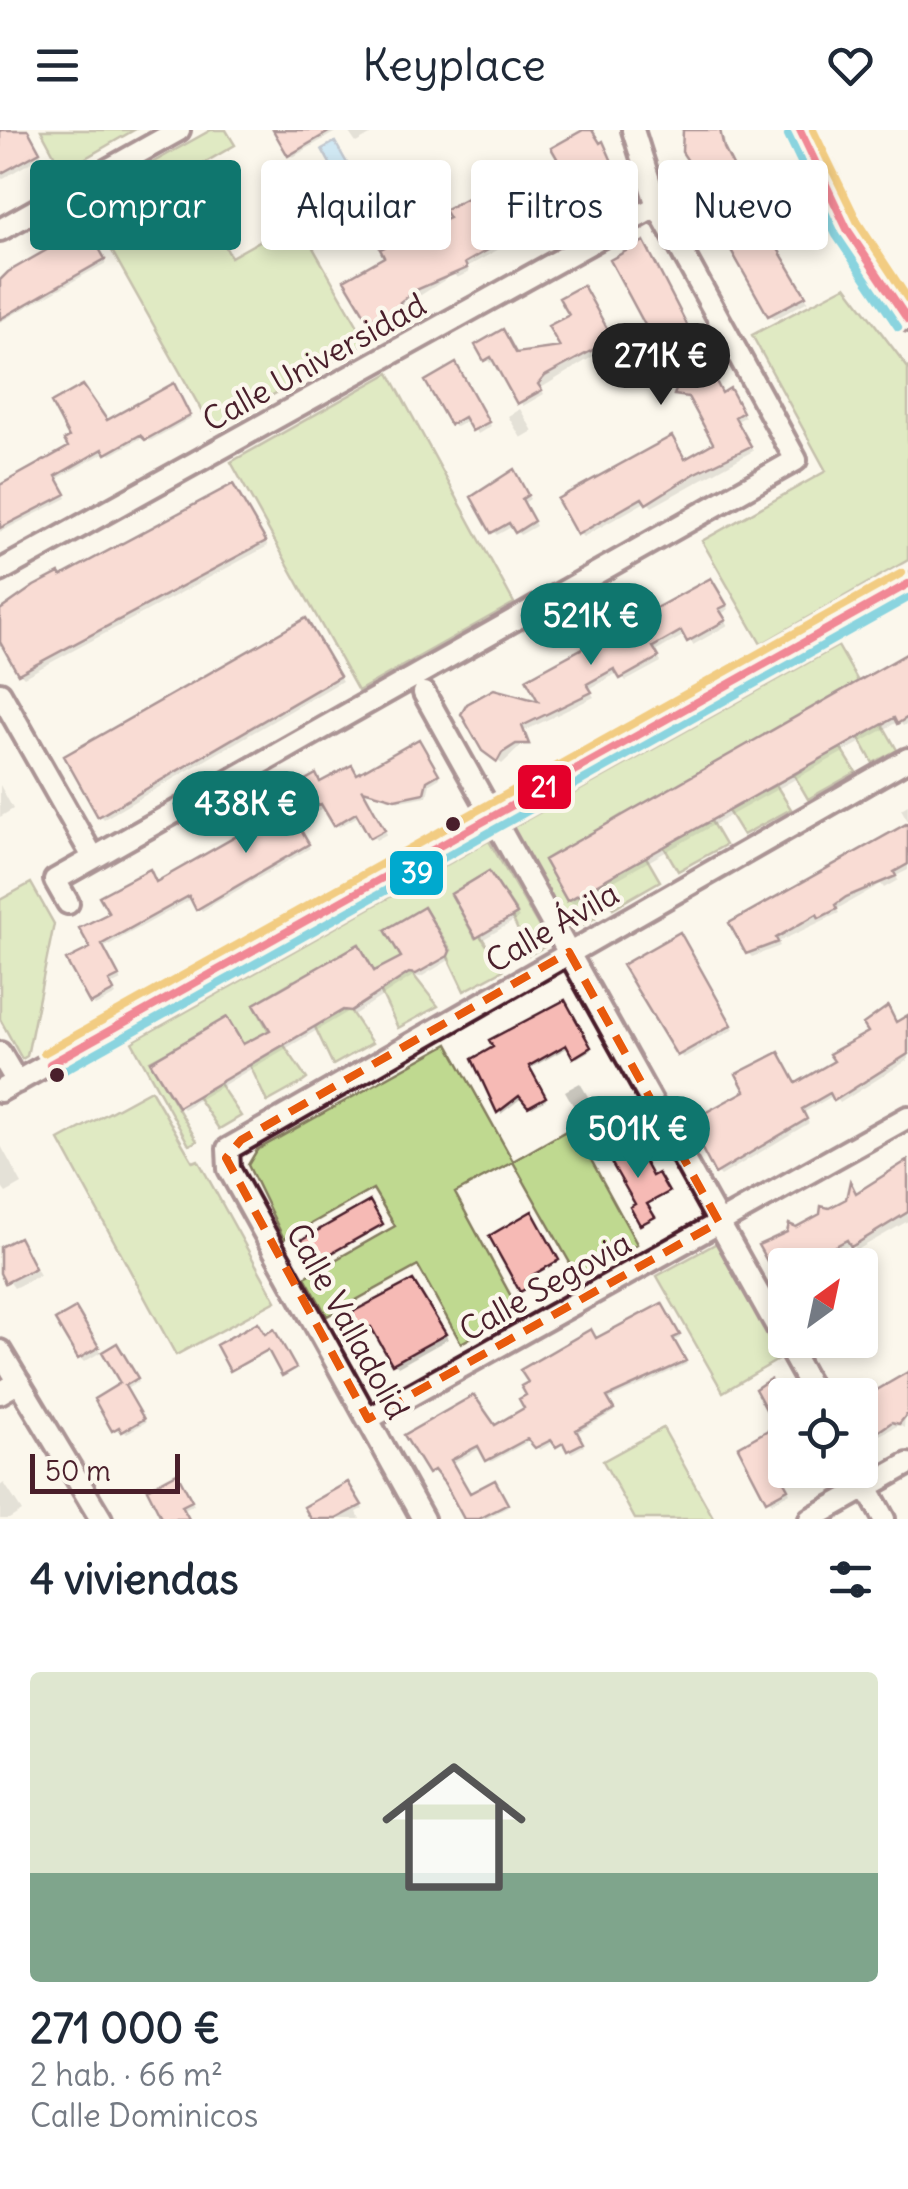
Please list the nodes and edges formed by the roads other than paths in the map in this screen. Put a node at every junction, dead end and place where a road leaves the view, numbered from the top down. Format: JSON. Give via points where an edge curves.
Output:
{"nodes":[{"id":1,"x":179,"y":130,"type":"edge"},
{"id":2,"x":633,"y":130,"type":"edge"},
{"id":3,"x":800,"y":130,"type":"edge"},
{"id":4,"x":657,"y":206,"type":"junction"},
{"id":5,"x":0,"y":230,"type":"edge"},
{"id":6,"x":908,"y":320,"type":"edge"},
{"id":7,"x":0,"y":572,"type":"edge"},
{"id":8,"x":908,"y":584,"type":"edge"},
{"id":9,"x":0,"y":692,"type":"edge"},
{"id":10,"x":424,"y":693,"type":"dead end"},
{"id":11,"x":908,"y":759,"type":"edge"},
{"id":12,"x":494,"y":818,"type":"junction"},
{"id":13,"x":93,"y":857,"type":"junction"},
{"id":14,"x":68,"y":903,"type":"dead end"},
{"id":15,"x":569,"y":952,"type":"junction"},
{"id":16,"x":0,"y":1053,"type":"edge"},
{"id":17,"x":8,"y":1087,"type":"edge"},
{"id":18,"x":908,"y":1117,"type":"edge"},
{"id":19,"x":228,"y":1149,"type":"joint"},
{"id":20,"x":719,"y":1222,"type":"junction"},
{"id":21,"x":0,"y":1351,"type":"edge"},
{"id":22,"x":806,"y":1378,"type":"edge"},
{"id":23,"x":19,"y":1382,"type":"junction"},
{"id":24,"x":0,"y":1393,"type":"edge"},
{"id":25,"x":368,"y":1419,"type":"junction"},
{"id":26,"x":908,"y":1464,"type":"edge"},
{"id":27,"x":878,"y":1474,"type":"edge"},
{"id":28,"x":850,"y":1488,"type":"edge"},
{"id":29,"x":867,"y":1488,"type":"edge"},
{"id":30,"x":101,"y":1519,"type":"edge"},
{"id":31,"x":423,"y":1519,"type":"edge"},
{"id":32,"x":810,"y":1519,"type":"edge"},
{"id":33,"x":884,"y":1519,"type":"edge"}],
"edges":[{"from":1,"to":5,"type":"street"},
{"from":2,"to":4,"type":"street"},
{"from":3,"to":6,"type":"street","via":[[862,257]]},
{"from":4,"to":7,"type":"street","name":"Calle Universidad"},
{"from":4,"to":13,"type":"street","via":[[796,460]]},
{"from":8,"to":12,"type":"street"},
{"from":9,"to":13,"type":"street"},
{"from":10,"to":12,"type":"street"},
{"from":11,"to":15,"type":"street","name":"Calle Ávila"},
{"from":12,"to":15,"type":"street"},
{"from":12,"to":17,"type":"street"},
{"from":13,"to":14,"type":"street","via":[[55,880]]},
{"from":15,"to":19,"type":"street","name":"Calle Ávila"},
{"from":15,"to":20,"type":"street"},
{"from":16,"to":17,"type":"street"},
{"from":18,"to":20,"type":"street","name":"Calle Segovia"},
{"from":19,"to":25,"type":"street","name":"Calle Valladolid","via":[[229,1169]]},
{"from":20,"to":22,"type":"street"},
{"from":20,"to":25,"type":"street","name":"Calle Segovia"},
{"from":21,"to":23,"type":"street"},
{"from":23,"to":24,"type":"street"},
{"from":23,"to":30,"type":"street"},
{"from":25,"to":31,"type":"street","name":"Calle Valladolid"},
{"from":26,"to":27,"type":"street"},
{"from":28,"to":32,"type":"street"},
{"from":29,"to":33,"type":"street"}]}
